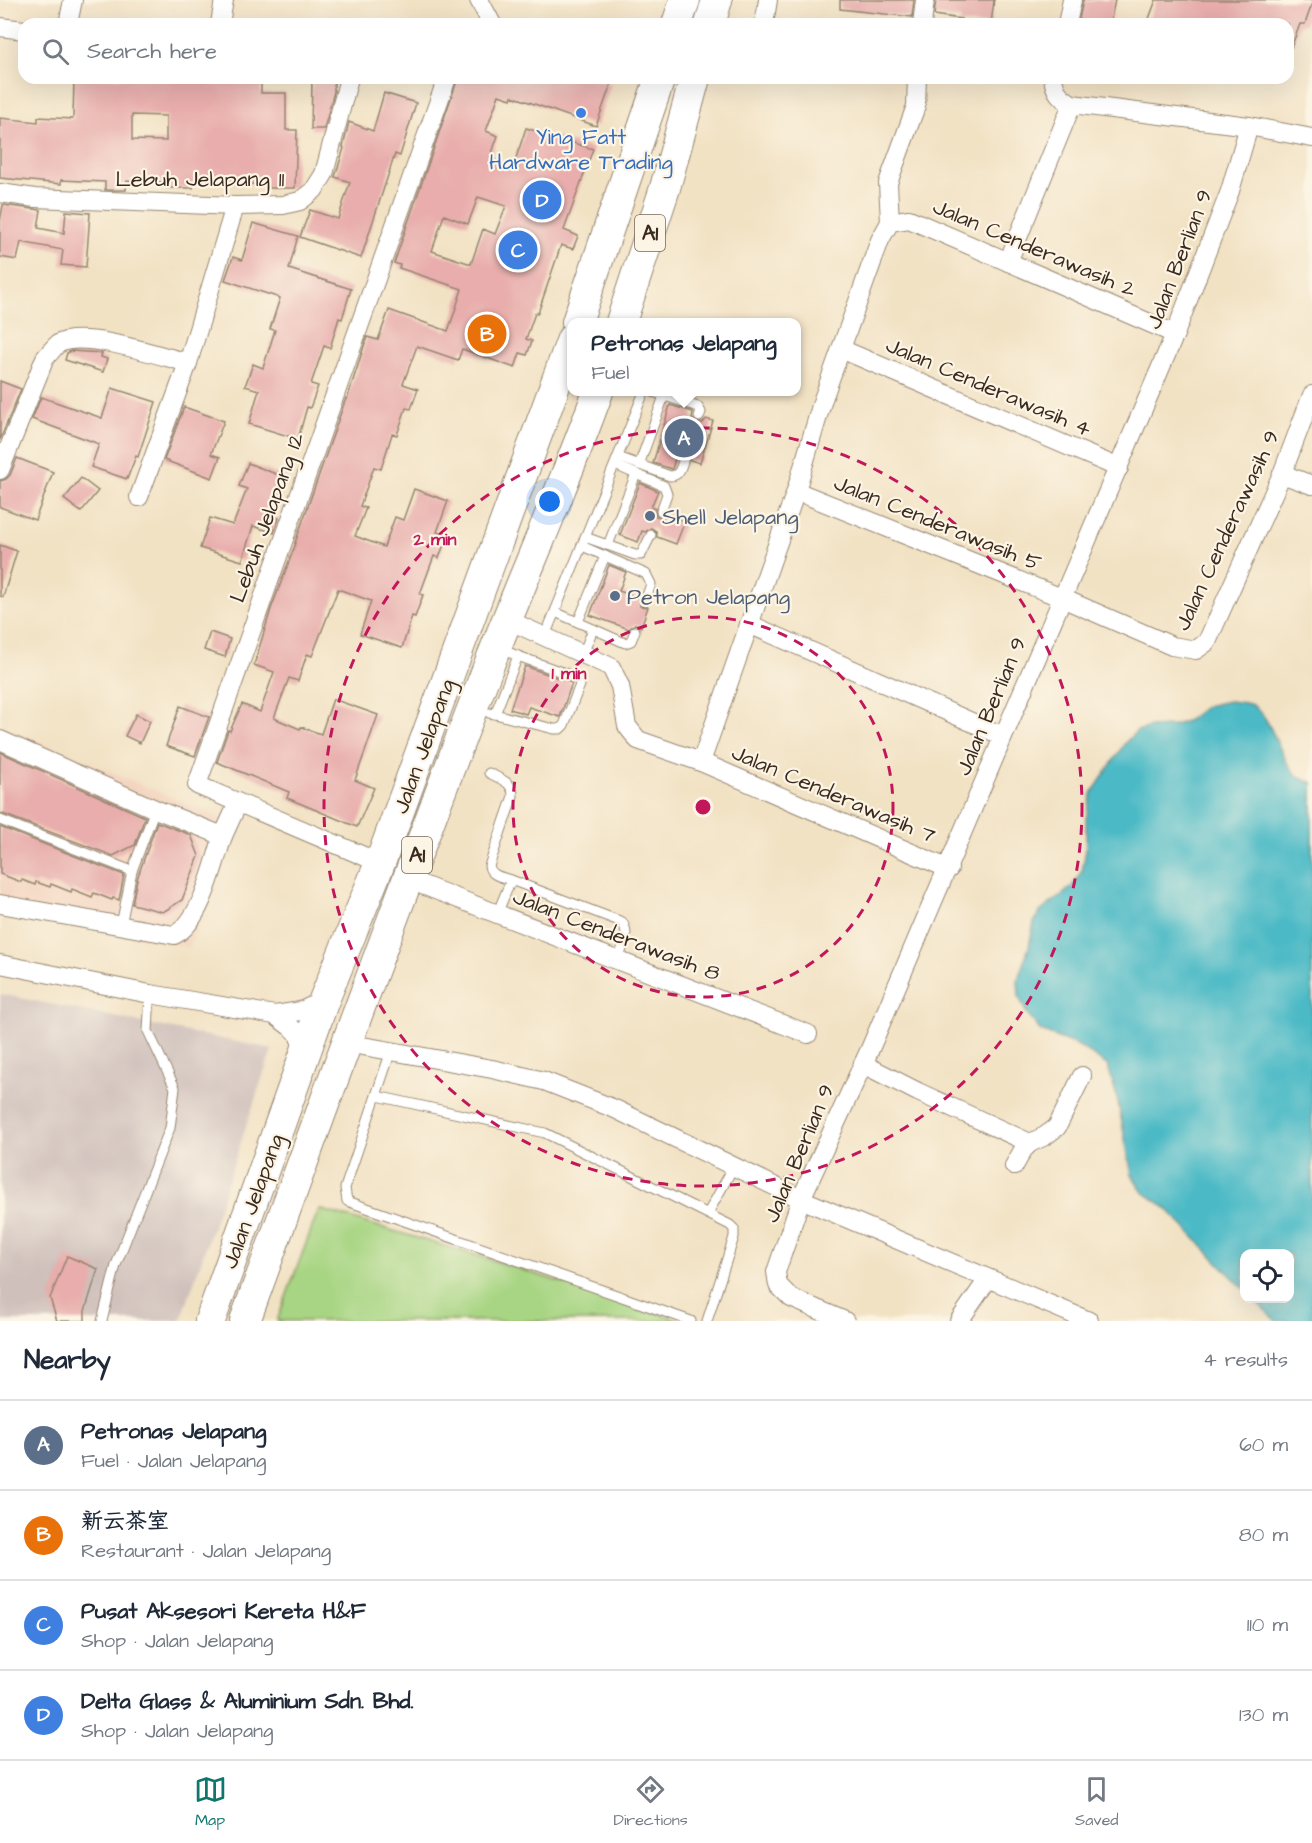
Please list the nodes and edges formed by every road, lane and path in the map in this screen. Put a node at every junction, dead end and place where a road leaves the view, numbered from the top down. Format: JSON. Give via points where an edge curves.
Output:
{"nodes":[{"id":1,"x":73,"y":0,"type":"edge"},
{"id":2,"x":224,"y":0,"type":"edge"},
{"id":3,"x":479,"y":0,"type":"edge"},
{"id":4,"x":685,"y":0,"type":"edge"},
{"id":5,"x":717,"y":0,"type":"edge"},
{"id":6,"x":768,"y":0,"type":"edge"},
{"id":7,"x":1072,"y":0,"type":"edge"},
{"id":8,"x":69,"y":18,"type":"edge"},
{"id":9,"x":221,"y":18,"type":"edge"},
{"id":10,"x":489,"y":18,"type":"edge"},
{"id":11,"x":679,"y":18,"type":"edge"},
{"id":12,"x":712,"y":18,"type":"edge"},
{"id":13,"x":765,"y":18,"type":"edge"},
{"id":14,"x":1069,"y":18,"type":"edge"},
{"id":15,"x":0,"y":27,"type":"edge"},
{"id":16,"x":18,"y":29,"type":"edge"},
{"id":17,"x":347,"y":84,"type":"edge"},
{"id":18,"x":445,"y":84,"type":"edge"},
{"id":19,"x":658,"y":84,"type":"edge"},
{"id":20,"x":693,"y":84,"type":"edge"},
{"id":21,"x":917,"y":84,"type":"edge"},
{"id":22,"x":1054,"y":84,"type":"edge"},
{"id":23,"x":1071,"y":104,"type":"junction"},
{"id":24,"x":1249,"y":126,"type":"junction"},
{"id":25,"x":1312,"y":138,"type":"edge"},
{"id":26,"x":0,"y":193,"type":"edge"},
{"id":27,"x":235,"y":206,"type":"junction"},
{"id":28,"x":890,"y":222,"type":"junction"},
{"id":29,"x":1008,"y":262,"type":"junction"},
{"id":30,"x":583,"y":313,"type":"edge"},
{"id":31,"x":622,"y":318,"type":"edge"},
{"id":32,"x":1176,"y":334,"type":"junction"},
{"id":33,"x":841,"y":349,"type":"junction"},
{"id":34,"x":567,"y":352,"type":"edge"},
{"id":35,"x":188,"y":363,"type":"junction"},
{"id":36,"x":567,"y":386,"type":"edge"},
{"id":37,"x":1312,"y":395,"type":"edge"},
{"id":38,"x":597,"y":396,"type":"edge"},
{"id":39,"x":642,"y":396,"type":"edge"},
{"id":40,"x":664,"y":396,"type":"joint"},
{"id":41,"x":699,"y":417,"type":"dead end"},
{"id":42,"x":541,"y":421,"type":"junction"},
{"id":43,"x":684,"y":458,"type":"dead end"},
{"id":44,"x":616,"y":461,"type":"junction"},
{"id":45,"x":1119,"y":468,"type":"junction"},
{"id":46,"x":638,"y":469,"type":"junction"},
{"id":47,"x":0,"y":470,"type":"edge"},
{"id":48,"x":1282,"y":474,"type":"junction"},
{"id":49,"x":1312,"y":485,"type":"edge"},
{"id":50,"x":796,"y":491,"type":"junction"},
{"id":51,"x":139,"y":497,"type":"dead end"},
{"id":52,"x":661,"y":511,"type":"dead end"},
{"id":53,"x":651,"y":535,"type":"dead end"},
{"id":54,"x":584,"y":541,"type":"junction"},
{"id":55,"x":608,"y":545,"type":"junction"},
{"id":56,"x":605,"y":556,"type":"junction"},
{"id":57,"x":1062,"y":598,"type":"junction"},
{"id":58,"x":645,"y":601,"type":"dead end"},
{"id":59,"x":555,"y":612,"type":"junction"},
{"id":60,"x":508,"y":620,"type":"junction"},
{"id":61,"x":578,"y":622,"type":"junction"},
{"id":62,"x":749,"y":624,"type":"junction"},
{"id":63,"x":593,"y":629,"type":"junction"},
{"id":64,"x":635,"y":631,"type":"dead end"},
{"id":65,"x":545,"y":636,"type":"junction"},
{"id":66,"x":507,"y":652,"type":"junction"},
{"id":67,"x":583,"y":654,"type":"junction"},
{"id":68,"x":483,"y":712,"type":"junction"},
{"id":69,"x":1003,"y":736,"type":"junction"},
{"id":70,"x":0,"y":740,"type":"edge"},
{"id":71,"x":701,"y":762,"type":"junction"},
{"id":72,"x":489,"y":773,"type":"dead end"},
{"id":73,"x":237,"y":803,"type":"junction"},
{"id":74,"x":155,"y":809,"type":"junction"},
{"id":75,"x":0,"y":820,"type":"edge"},
{"id":76,"x":223,"y":836,"type":"junction"},
{"id":77,"x":380,"y":863,"type":"junction"},
{"id":78,"x":949,"y":869,"type":"junction"},
{"id":79,"x":132,"y":871,"type":"junction"},
{"id":80,"x":407,"y":879,"type":"junction"},
{"id":81,"x":511,"y":880,"type":"junction"},
{"id":82,"x":0,"y":904,"type":"edge"},
{"id":83,"x":497,"y":914,"type":"junction"},
{"id":84,"x":121,"y":925,"type":"junction"},
{"id":85,"x":618,"y":960,"type":"junction"},
{"id":86,"x":0,"y":964,"type":"edge"},
{"id":87,"x":150,"y":994,"type":"junction"},
{"id":88,"x":324,"y":1000,"type":"junction"},
{"id":89,"x":275,"y":1015,"type":"junction"},
{"id":90,"x":808,"y":1034,"type":"dead end"},
{"id":91,"x":346,"y":1043,"type":"junction"},
{"id":92,"x":392,"y":1051,"type":"junction"},
{"id":93,"x":305,"y":1052,"type":"junction"},
{"id":94,"x":863,"y":1064,"type":"junction"},
{"id":95,"x":1082,"y":1076,"type":"dead end"},
{"id":96,"x":377,"y":1096,"type":"junction"},
{"id":97,"x":1030,"y":1143,"type":"junction"},
{"id":98,"x":734,"y":1166,"type":"junction"},
{"id":99,"x":1014,"y":1166,"type":"dead end"},
{"id":100,"x":801,"y":1199,"type":"junction"},
{"id":101,"x":708,"y":1213,"type":"junction"},
{"id":102,"x":988,"y":1279,"type":"junction"},
{"id":103,"x":102,"y":1321,"type":"edge"},
{"id":104,"x":210,"y":1321,"type":"edge"},
{"id":105,"x":245,"y":1321,"type":"edge"},
{"id":106,"x":692,"y":1321,"type":"edge"},
{"id":107,"x":706,"y":1321,"type":"edge"},
{"id":108,"x":845,"y":1321,"type":"edge"},
{"id":109,"x":959,"y":1321,"type":"edge"},
{"id":110,"x":1089,"y":1321,"type":"edge"}],
"edges":[{"from":1,"to":8,"type":"street"},
{"from":2,"to":9,"type":"street"},
{"from":3,"to":10,"type":"street"},
{"from":4,"to":11,"type":"main road"},
{"from":5,"to":12,"type":"main road"},
{"from":6,"to":13,"type":"street"},
{"from":7,"to":14,"type":"street"},
{"from":15,"to":16,"type":"street"},
{"from":17,"to":27,"type":"street","name":"Lebuh Jelapang 11","via":[[324,174],[314,190],[300,201],[282,205]]},
{"from":18,"to":73,"type":"street","name":"Lebuh Jelapang 12","via":[[197,785]]},
{"from":19,"to":30,"type":"main road","number":"A1"},
{"from":20,"to":31,"type":"main road","number":"A1","via":[[665,188]]},
{"from":21,"to":28,"type":"street","via":[[916,106],[888,183]]},
{"from":22,"to":23,"type":"street","via":[[1061,98]]},
{"from":23,"to":24,"type":"street"},
{"from":23,"to":29,"type":"street"},
{"from":24,"to":25,"type":"street"},
{"from":24,"to":32,"type":"street","name":"Jalan Berlian 9","via":[[1230,191]]},
{"from":26,"to":27,"type":"street","name":"Lebuh Jelapang 11","via":[[35,198]]},
{"from":27,"to":35,"type":"street"},
{"from":28,"to":29,"type":"street","name":"Jalan Cenderawasih 2","via":[[909,219]]},
{"from":28,"to":33,"type":"street"},
{"from":29,"to":32,"type":"street","name":"Jalan Cenderawasih 2"},
{"from":32,"to":45,"type":"street","name":"Jalan Berlian 9"},
{"from":33,"to":45,"type":"street","name":"Jalan Cenderawasih 4"},
{"from":33,"to":50,"type":"street"},
{"from":34,"to":42,"type":"main road","name":"Jalan Jelapang","number":"A1"},
{"from":35,"to":47,"type":"street","via":[[108,343],[80,339],[59,344],[45,358]]},
{"from":35,"to":51,"type":"street"},
{"from":36,"to":42,"type":"main road"},
{"from":37,"to":48,"type":"street","name":"Jalan Cenderawasih 9"},
{"from":38,"to":60,"type":"main road","name":"Jalan Jelapang","number":"A1"},
{"from":39,"to":44,"type":"lane"},
{"from":40,"to":41,"type":"lane","via":[[698,407]]},
{"from":40,"to":46,"type":"lane"},
{"from":42,"to":77,"type":"main road","name":"Jalan Jelapang","number":"A1"},
{"from":43,"to":46,"type":"lane","via":[[675,476]]},
{"from":44,"to":46,"type":"lane"},
{"from":44,"to":54,"type":"lane"},
{"from":45,"to":57,"type":"street","name":"Jalan Berlian 9"},
{"from":46,"to":52,"type":"lane","via":[[667,489]]},
{"from":46,"to":55,"type":"lane"},
{"from":48,"to":49,"type":"street"},
{"from":48,"to":57,"type":"street","name":"Jalan Cenderawasih 9","via":[[1207,642],[1196,651],[1172,645]]},
{"from":50,"to":57,"type":"street","name":"Jalan Cenderawasih 5"},
{"from":50,"to":62,"type":"street"},
{"from":53,"to":55,"type":"lane","via":[[641,555]]},
{"from":54,"to":55,"type":"lane"},
{"from":54,"to":56,"type":"lane"},
{"from":54,"to":59,"type":"lane"},
{"from":56,"to":58,"type":"lane","via":[[646,574],[651,584]]},
{"from":56,"to":61,"type":"lane"},
{"from":57,"to":69,"type":"street","name":"Jalan Berlian 9"},
{"from":59,"to":61,"type":"lane"},
{"from":59,"to":65,"type":"lane"},
{"from":60,"to":65,"type":"street","name":"Jalan Cenderawasih 7"},
{"from":60,"to":66,"type":"main road","name":"Jalan Jelapang","number":"A1"},
{"from":61,"to":63,"type":"lane"},
{"from":62,"to":69,"type":"street"},
{"from":62,"to":71,"type":"street"},
{"from":63,"to":64,"type":"lane","via":[[628,643]]},
{"from":63,"to":67,"type":"lane"},
{"from":65,"to":67,"type":"street","name":"Jalan Cenderawasih 7"},
{"from":66,"to":68,"type":"main road","name":"Jalan Jelapang","number":"A1"},
{"from":66,"to":68,"type":"lane","via":[[578,678],[580,685],[560,729]]},
{"from":67,"to":71,"type":"street","name":"Jalan Cenderawasih 7","via":[[611,667],[620,686],[627,726],[638,740]]},
{"from":68,"to":80,"type":"main road","name":"Jalan Jelapang","number":"A1"},
{"from":69,"to":78,"type":"street","name":"Jalan Berlian 9"},
{"from":70,"to":74,"type":"street"},
{"from":71,"to":78,"type":"street","name":"Jalan Cenderawasih 7"},
{"from":72,"to":81,"type":"lane","via":[[513,789],[489,866],[494,874]]},
{"from":73,"to":76,"type":"street"},
{"from":73,"to":77,"type":"street","name":"Lebuh Jelapang 12"},
{"from":74,"to":76,"type":"street"},
{"from":74,"to":79,"type":"lane"},
{"from":75,"to":79,"type":"lane"},
{"from":76,"to":84,"type":"street","via":[[201,900],[180,932],[174,935]]},
{"from":77,"to":88,"type":"main road","name":"Jalan Jelapang","number":"A1"},
{"from":78,"to":94,"type":"street","name":"Jalan Berlian 9"},
{"from":79,"to":84,"type":"lane"},
{"from":80,"to":83,"type":"street","name":"Jalan Cenderawasih 8"},
{"from":80,"to":91,"type":"main road","name":"Jalan Jelapang","number":"A1"},
{"from":81,"to":83,"type":"lane"},
{"from":81,"to":85,"type":"lane","via":[[622,922],[627,936]]},
{"from":82,"to":84,"type":"street"},
{"from":83,"to":85,"type":"street","name":"Jalan Cenderawasih 8"},
{"from":85,"to":90,"type":"street","name":"Jalan Cenderawasih 8"},
{"from":86,"to":87,"type":"street"},
{"from":87,"to":89,"type":"street"},
{"from":87,"to":103,"type":"lane","via":[[148,1031],[175,1088],[170,1128],[116,1265]]},
{"from":88,"to":89,"type":"street","via":[[301,1011]]},
{"from":88,"to":93,"type":"main road","name":"Jalan Jelapang","number":"A1"},
{"from":89,"to":93,"type":"street","via":[[297,1032]]},
{"from":91,"to":92,"type":"street"},
{"from":91,"to":105,"type":"main road","name":"Jalan Jelapang","number":"A1"},
{"from":92,"to":96,"type":"lane"},
{"from":92,"to":98,"type":"street","via":[[544,1082],[615,1109]]},
{"from":93,"to":104,"type":"main road","name":"Jalan Jelapang","number":"A1"},
{"from":94,"to":97,"type":"street"},
{"from":94,"to":100,"type":"street","name":"Jalan Berlian 9"},
{"from":95,"to":97,"type":"street","via":[[1057,1126]]},
{"from":96,"to":101,"type":"lane","via":[[545,1133]]},
{"from":96,"to":106,"type":"lane","via":[[345,1188],[347,1201]]},
{"from":97,"to":99,"type":"street"},
{"from":98,"to":100,"type":"street"},
{"from":98,"to":101,"type":"lane"},
{"from":100,"to":102,"type":"street"},
{"from":100,"to":108,"type":"street","name":"Jalan Berlian 9","via":[[776,1272],[778,1285],[791,1298]]},
{"from":101,"to":107,"type":"lane","via":[[730,1225],[734,1237]]},
{"from":102,"to":109,"type":"street"},
{"from":102,"to":110,"type":"street"}]}
